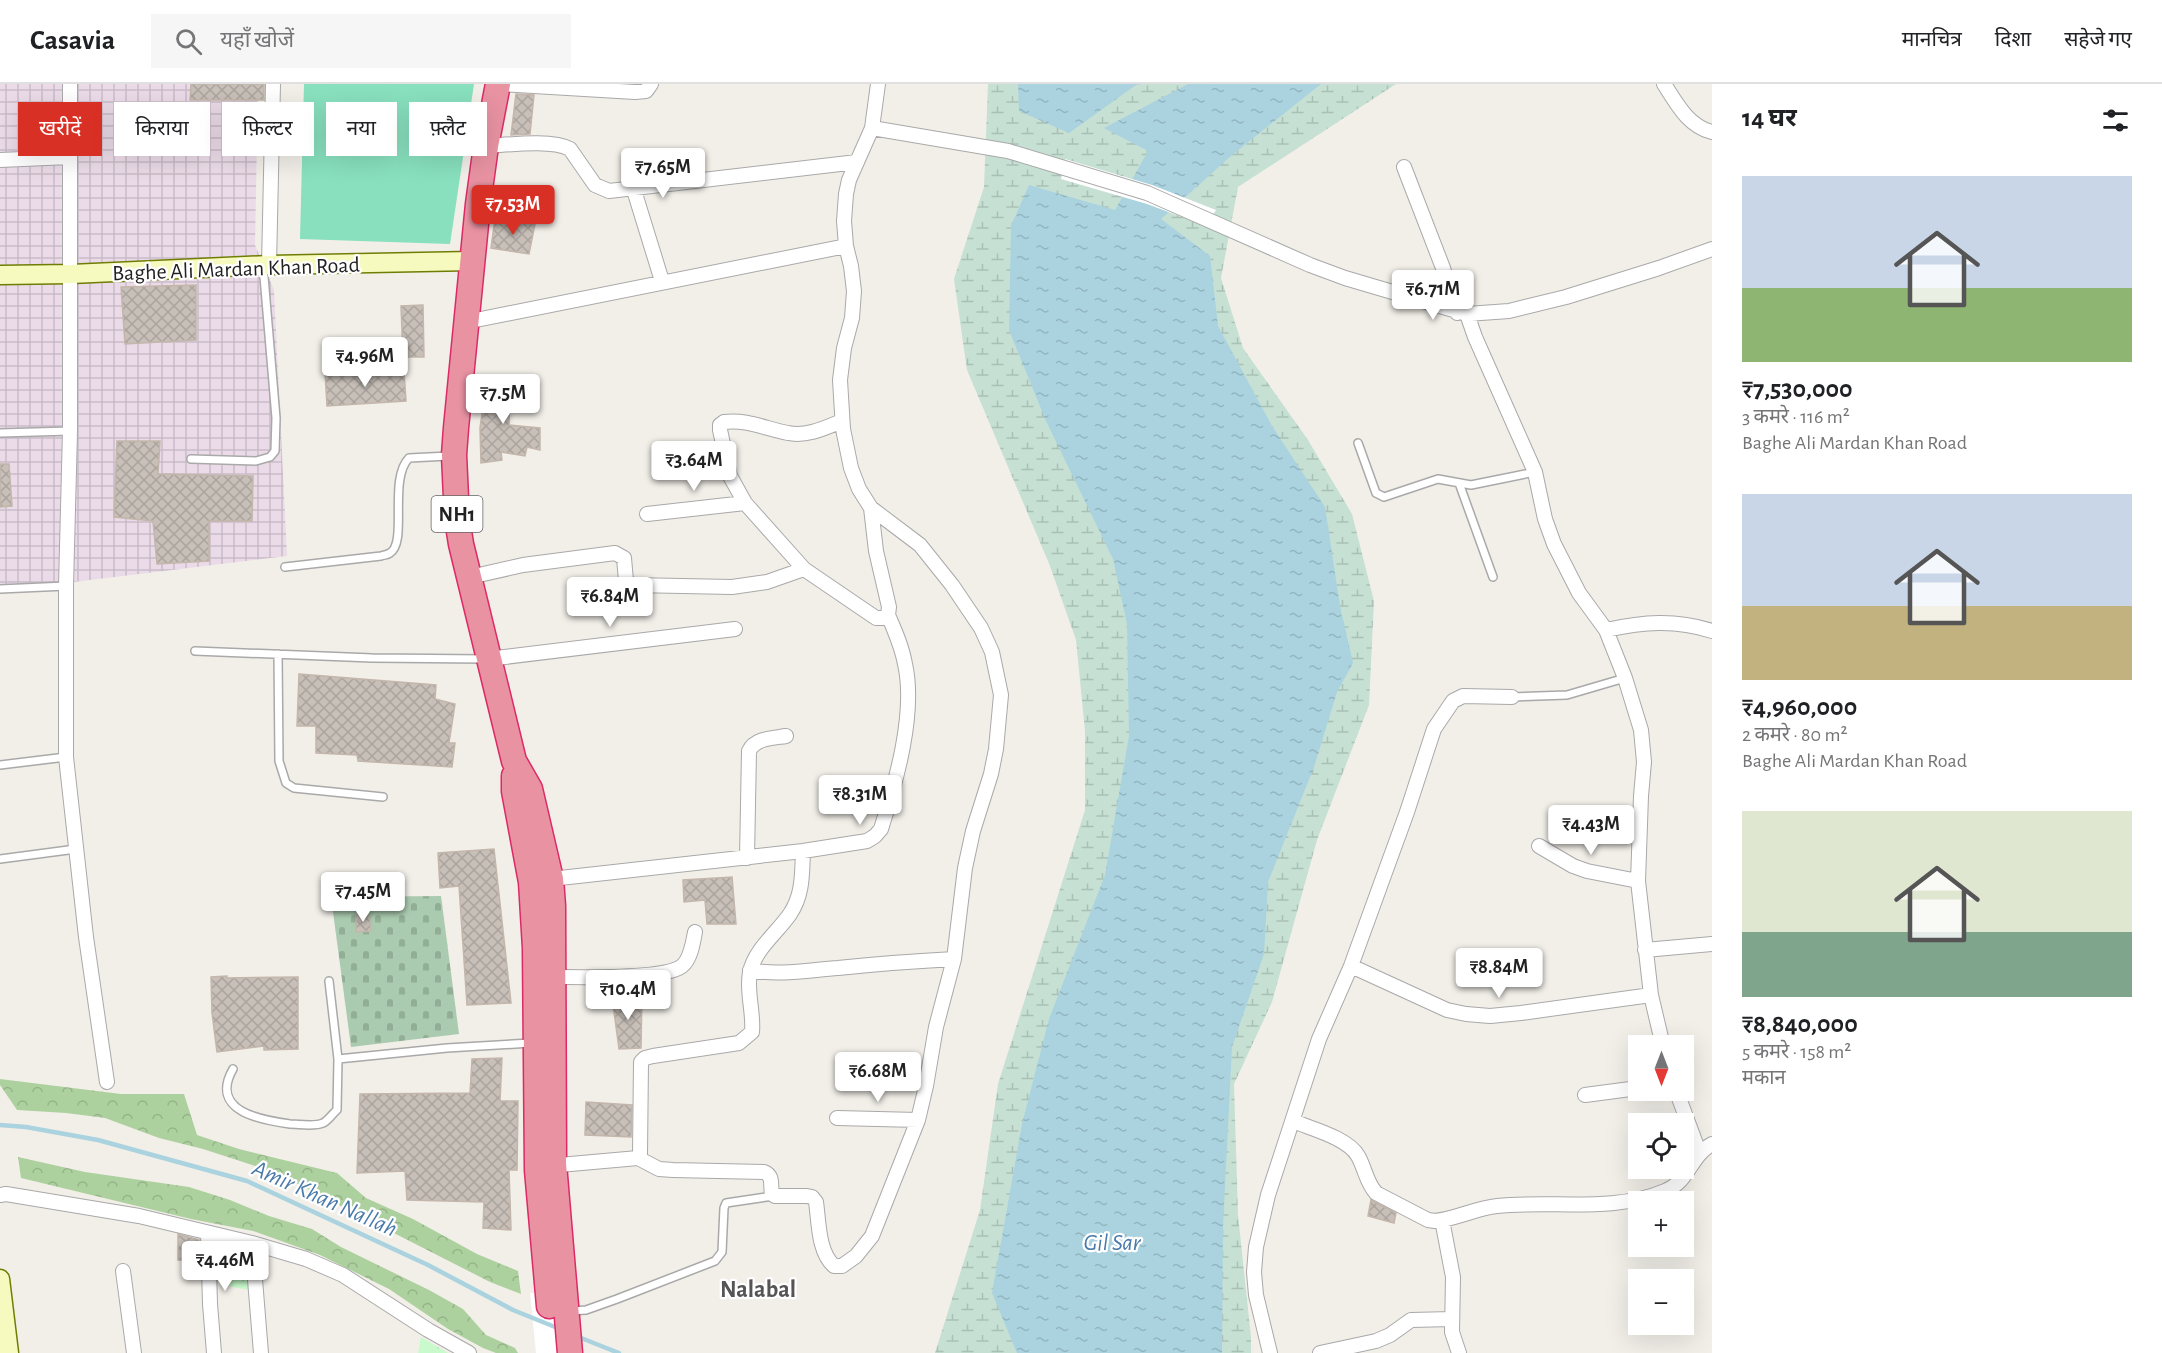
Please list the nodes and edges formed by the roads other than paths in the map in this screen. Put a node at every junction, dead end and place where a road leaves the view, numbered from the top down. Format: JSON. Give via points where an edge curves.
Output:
{"nodes":[{"id":1,"x":70,"y":84,"type":"edge"},
{"id":2,"x":273,"y":84,"type":"edge"},
{"id":3,"x":498,"y":84,"type":"edge"},
{"id":4,"x":651,"y":84,"type":"edge"},
{"id":5,"x":878,"y":84,"type":"edge"},
{"id":6,"x":1664,"y":84,"type":"edge"},
{"id":7,"x":872,"y":128,"type":"junction"},
{"id":8,"x":1712,"y":132,"type":"edge"},
{"id":9,"x":487,"y":141,"type":"edge"},
{"id":10,"x":487,"y":146,"type":"edge"},
{"id":11,"x":485,"y":156,"type":"edge"},
{"id":12,"x":69,"y":157,"type":"junction"},
{"id":13,"x":0,"y":160,"type":"edge"},
{"id":14,"x":857,"y":162,"type":"junction"},
{"id":15,"x":1404,"y":167,"type":"dead end"},
{"id":16,"x":633,"y":187,"type":"junction"},
{"id":17,"x":846,"y":246,"type":"junction"},
{"id":18,"x":1712,"y":249,"type":"edge"},
{"id":19,"x":472,"y":261,"type":"junction"},
{"id":20,"x":266,"y":265,"type":"junction"},
{"id":21,"x":71,"y":274,"type":"junction"},
{"id":22,"x":0,"y":275,"type":"edge"},
{"id":23,"x":662,"y":281,"type":"junction"},
{"id":24,"x":1462,"y":314,"type":"junction"},
{"id":25,"x":466,"y":322,"type":"junction"},
{"id":26,"x":842,"y":422,"type":"junction"},
{"id":27,"x":70,"y":430,"type":"junction"},
{"id":28,"x":0,"y":433,"type":"edge"},
{"id":29,"x":1358,"y":442,"type":"dead end"},
{"id":30,"x":454,"y":455,"type":"junction"},
{"id":31,"x":191,"y":459,"type":"dead end"},
{"id":32,"x":1535,"y":472,"type":"junction"},
{"id":33,"x":1459,"y":483,"type":"junction"},
{"id":34,"x":745,"y":503,"type":"junction"},
{"id":35,"x":871,"y":508,"type":"junction"},
{"id":36,"x":647,"y":514,"type":"dead end"},
{"id":37,"x":285,"y":567,"type":"dead end"},
{"id":38,"x":804,"y":569,"type":"junction"},
{"id":39,"x":470,"y":577,"type":"junction"},
{"id":40,"x":1493,"y":577,"type":"dead end"},
{"id":41,"x":66,"y":586,"type":"junction"},
{"id":42,"x":0,"y":589,"type":"edge"},
{"id":43,"x":888,"y":615,"type":"junction"},
{"id":44,"x":735,"y":629,"type":"dead end"},
{"id":45,"x":1606,"y":630,"type":"junction"},
{"id":46,"x":1712,"y":631,"type":"edge"},
{"id":47,"x":195,"y":651,"type":"dead end"},
{"id":48,"x":278,"y":654,"type":"junction"},
{"id":49,"x":488,"y":659,"type":"junction"},
{"id":50,"x":1625,"y":678,"type":"junction"},
{"id":51,"x":1512,"y":697,"type":"joint"},
{"id":52,"x":786,"y":736,"type":"dead end"},
{"id":53,"x":66,"y":757,"type":"junction"},
{"id":54,"x":514,"y":761,"type":"junction"},
{"id":55,"x":0,"y":765,"type":"edge"},
{"id":56,"x":383,"y":796,"type":"dead end"},
{"id":57,"x":1539,"y":846,"type":"dead end"},
{"id":58,"x":76,"y":849,"type":"junction"},
{"id":59,"x":803,"y":851,"type":"junction"},
{"id":60,"x":747,"y":858,"type":"junction"},
{"id":61,"x":0,"y":859,"type":"edge"},
{"id":62,"x":551,"y":879,"type":"junction"},
{"id":63,"x":1638,"y":881,"type":"junction"},
{"id":64,"x":695,"y":932,"type":"dead end"},
{"id":65,"x":1712,"y":944,"type":"edge"},
{"id":66,"x":1645,"y":950,"type":"junction"},
{"id":67,"x":954,"y":959,"type":"junction"},
{"id":68,"x":1351,"y":966,"type":"junction"},
{"id":69,"x":750,"y":970,"type":"junction"},
{"id":70,"x":553,"y":977,"type":"junction"},
{"id":71,"x":329,"y":981,"type":"dead end"},
{"id":72,"x":1651,"y":995,"type":"junction"},
{"id":73,"x":1661,"y":1035,"type":"edge"},
{"id":74,"x":545,"y":1043,"type":"junction"},
{"id":75,"x":338,"y":1059,"type":"junction"},
{"id":76,"x":232,"y":1069,"type":"dead end"},
{"id":77,"x":107,"y":1082,"type":"dead end"},
{"id":78,"x":1628,"y":1089,"type":"edge"},
{"id":79,"x":1585,"y":1095,"type":"dead end"},
{"id":80,"x":1682,"y":1101,"type":"edge"},
{"id":81,"x":837,"y":1118,"type":"dead end"},
{"id":82,"x":918,"y":1120,"type":"junction"},
{"id":83,"x":1293,"y":1121,"type":"junction"},
{"id":84,"x":1708,"y":1149,"type":"edge"},
{"id":85,"x":638,"y":1158,"type":"junction"},
{"id":86,"x":545,"y":1167,"type":"junction"},
{"id":87,"x":0,"y":1195,"type":"edge"},
{"id":88,"x":775,"y":1196,"type":"junction"},
{"id":89,"x":1442,"y":1220,"type":"junction"},
{"id":90,"x":208,"y":1233,"type":"junction"},
{"id":91,"x":252,"y":1244,"type":"junction"},
{"id":92,"x":123,"y":1271,"type":"dead end"},
{"id":93,"x":0,"y":1279,"type":"edge"},
{"id":94,"x":558,"y":1311,"type":"junction"},
{"id":95,"x":1452,"y":1319,"type":"junction"},
{"id":96,"x":6,"y":1345,"type":"edge"},
{"id":97,"x":134,"y":1353,"type":"edge"},
{"id":98,"x":214,"y":1353,"type":"edge"},
{"id":99,"x":261,"y":1353,"type":"edge"},
{"id":100,"x":469,"y":1353,"type":"edge"},
{"id":101,"x":553,"y":1353,"type":"edge"},
{"id":102,"x":570,"y":1353,"type":"edge"},
{"id":103,"x":1270,"y":1353,"type":"edge"},
{"id":104,"x":1320,"y":1353,"type":"edge"},
{"id":105,"x":1459,"y":1353,"type":"edge"}],
"edges":[{"from":1,"to":12,"type":"street"},
{"from":2,"to":20,"type":"street"},
{"from":3,"to":4,"type":"street","via":[[635,92],[646,91]]},
{"from":3,"to":9,"type":"highway","number":"NH1"},
{"from":5,"to":7,"type":"street"},
{"from":6,"to":8,"type":"street","via":[[1686,117],[1697,127]]},
{"from":7,"to":14,"type":"street"},
{"from":7,"to":24,"type":"street","via":[[1008,151],[1147,194],[1310,265]]},
{"from":10,"to":16,"type":"street","via":[[564,146],[595,185],[609,191]]},
{"from":11,"to":19,"type":"highway","number":"NH1"},
{"from":12,"to":13,"type":"street"},
{"from":12,"to":21,"type":"street"},
{"from":14,"to":16,"type":"street"},
{"from":14,"to":17,"type":"street","via":[[846,194]]},
{"from":15,"to":24,"type":"street"},
{"from":16,"to":23,"type":"street"},
{"from":17,"to":23,"type":"street"},
{"from":17,"to":26,"type":"street","via":[[854,291],[840,380]]},
{"from":18,"to":24,"type":"street","via":[[1566,297],[1509,311]]},
{"from":19,"to":20,"type":"main road","name":"Baghe Ali Mardan Khan Road"},
{"from":19,"to":25,"type":"highway","number":"NH1"},
{"from":20,"to":21,"type":"main road","name":"Baghe Ali Mardan Khan Road"},
{"from":20,"to":31,"type":"lane","via":[[275,451],[256,461]]},
{"from":21,"to":22,"type":"main road","name":"Baghe Ali Mardan Khan Road"},
{"from":21,"to":27,"type":"street"},
{"from":23,"to":25,"type":"street"},
{"from":24,"to":32,"type":"street"},
{"from":25,"to":30,"type":"highway","number":"NH1"},
{"from":26,"to":34,"type":"street","via":[[798,434],[731,421],[720,425],[730,476]]},
{"from":26,"to":35,"type":"street","via":[[851,468]]},
{"from":27,"to":28,"type":"lane"},
{"from":27,"to":41,"type":"street"},
{"from":29,"to":33,"type":"lane","via":[[1379,496],[1438,479]]},
{"from":30,"to":37,"type":"lane","via":[[409,458],[403,464],[398,535],[391,553]]},
{"from":30,"to":39,"type":"highway","number":"NH1","via":[[459,527]]},
{"from":32,"to":33,"type":"lane","via":[[1482,484]]},
{"from":32,"to":45,"type":"street","via":[[1554,544],[1579,593]]},
{"from":33,"to":40,"type":"lane"},
{"from":34,"to":36,"type":"street"},
{"from":34,"to":38,"type":"street"},
{"from":35,"to":43,"type":"street","via":[[876,551],[890,607]]},
{"from":35,"to":67,"type":"street","via":[[907,533],[933,560],[981,628],[997,672],[1001,694],[996,750],[965,868]]},
{"from":38,"to":39,"type":"street","via":[[767,582],[732,587],[632,585],[626,581],[624,558],[615,553],[523,565]]},
{"from":38,"to":43,"type":"street","via":[[876,618]]},
{"from":39,"to":49,"type":"highway","number":"NH1"},
{"from":41,"to":42,"type":"lane"},
{"from":41,"to":53,"type":"street"},
{"from":43,"to":59,"type":"street","via":[[906,665],[908,690],[897,776],[881,829],[867,841]]},
{"from":44,"to":49,"type":"street"},
{"from":45,"to":46,"type":"street","via":[[1638,623],[1673,623]]},
{"from":45,"to":50,"type":"street"},
{"from":47,"to":48,"type":"lane"},
{"from":48,"to":49,"type":"lane"},
{"from":48,"to":56,"type":"lane","via":[[279,761],[286,783],[294,788]]},
{"from":49,"to":54,"type":"highway","number":"NH1"},
{"from":50,"to":51,"type":"lane","via":[[1567,694]]},
{"from":50,"to":63,"type":"street","via":[[1641,730],[1644,762]]},
{"from":51,"to":68,"type":"street","via":[[1463,696],[1453,701],[1434,729]]},
{"from":52,"to":60,"type":"street","via":[[756,742],[749,751]]},
{"from":53,"to":55,"type":"lane"},
{"from":53,"to":58,"type":"street"},
{"from":54,"to":62,"type":"highway","number":"NH1","via":[[530,789]]},
{"from":54,"to":74,"type":"highway","number":"NH1","via":[[514,791],[531,882]]},
{"from":57,"to":63,"type":"street","via":[[1587,871]]},
{"from":58,"to":61,"type":"lane"},
{"from":58,"to":77,"type":"street"},
{"from":59,"to":60,"type":"street"},
{"from":59,"to":69,"type":"street","via":[[800,894]]},
{"from":60,"to":62,"type":"street"},
{"from":62,"to":70,"type":"highway","number":"NH1"},
{"from":63,"to":66,"type":"street"},
{"from":64,"to":70,"type":"street","via":[[684,965],[669,972]]},
{"from":65,"to":66,"type":"street"},
{"from":66,"to":72,"type":"street"},
{"from":67,"to":69,"type":"street","via":[[792,972]]},
{"from":67,"to":82,"type":"street"},
{"from":68,"to":72,"type":"street","via":[[1447,1010],[1466,1014],[1521,1013]]},
{"from":68,"to":83,"type":"street","via":[[1319,1040]]},
{"from":69,"to":85,"type":"street","via":[[753,1024],[746,1039],[653,1056],[641,1062]]},
{"from":70,"to":74,"type":"highway","number":"NH1"},
{"from":71,"to":75,"type":"lane"},
{"from":72,"to":73,"type":"street"},
{"from":74,"to":75,"type":"lane"},
{"from":74,"to":86,"type":"highway","number":"NH1"},
{"from":75,"to":76,"type":"lane","via":[[337,1110],[323,1123],[303,1125],[248,1115],[234,1106],[227,1094]]},
{"from":78,"to":79,"type":"street"},
{"from":80,"to":84,"type":"street"},
{"from":81,"to":82,"type":"street"},
{"from":82,"to":88,"type":"street","via":[[872,1236],[842,1266],[828,1261],[812,1197]]},
{"from":83,"to":89,"type":"street","via":[[1354,1149],[1376,1193],[1428,1220]]},
{"from":83,"to":103,"type":"street","via":[[1268,1195],[1256,1247],[1256,1295]]},
{"from":84,"to":89,"type":"street","via":[[1677,1184],[1636,1200],[1494,1206]]},
{"from":85,"to":86,"type":"street"},
{"from":85,"to":88,"type":"street","via":[[660,1169],[764,1172],[771,1177]]},
{"from":86,"to":94,"type":"highway","number":"NH1"},
{"from":87,"to":90,"type":"street","via":[[139,1216]]},
{"from":88,"to":94,"type":"lane","via":[[726,1203],[723,1252],[715,1261],[586,1310]]},
{"from":89,"to":95,"type":"street","via":[[1453,1277]]},
{"from":90,"to":91,"type":"street"},
{"from":90,"to":98,"type":"street"},
{"from":91,"to":99,"type":"street"},
{"from":91,"to":100,"type":"street","via":[[306,1259],[343,1275]]},
{"from":92,"to":97,"type":"street"},
{"from":93,"to":96,"type":"main road"},
{"from":94,"to":101,"type":"highway","number":"NH1"},
{"from":94,"to":102,"type":"highway","number":"NH1"},
{"from":95,"to":104,"type":"street","via":[[1411,1320],[1376,1341]]},
{"from":95,"to":105,"type":"street"}]}
